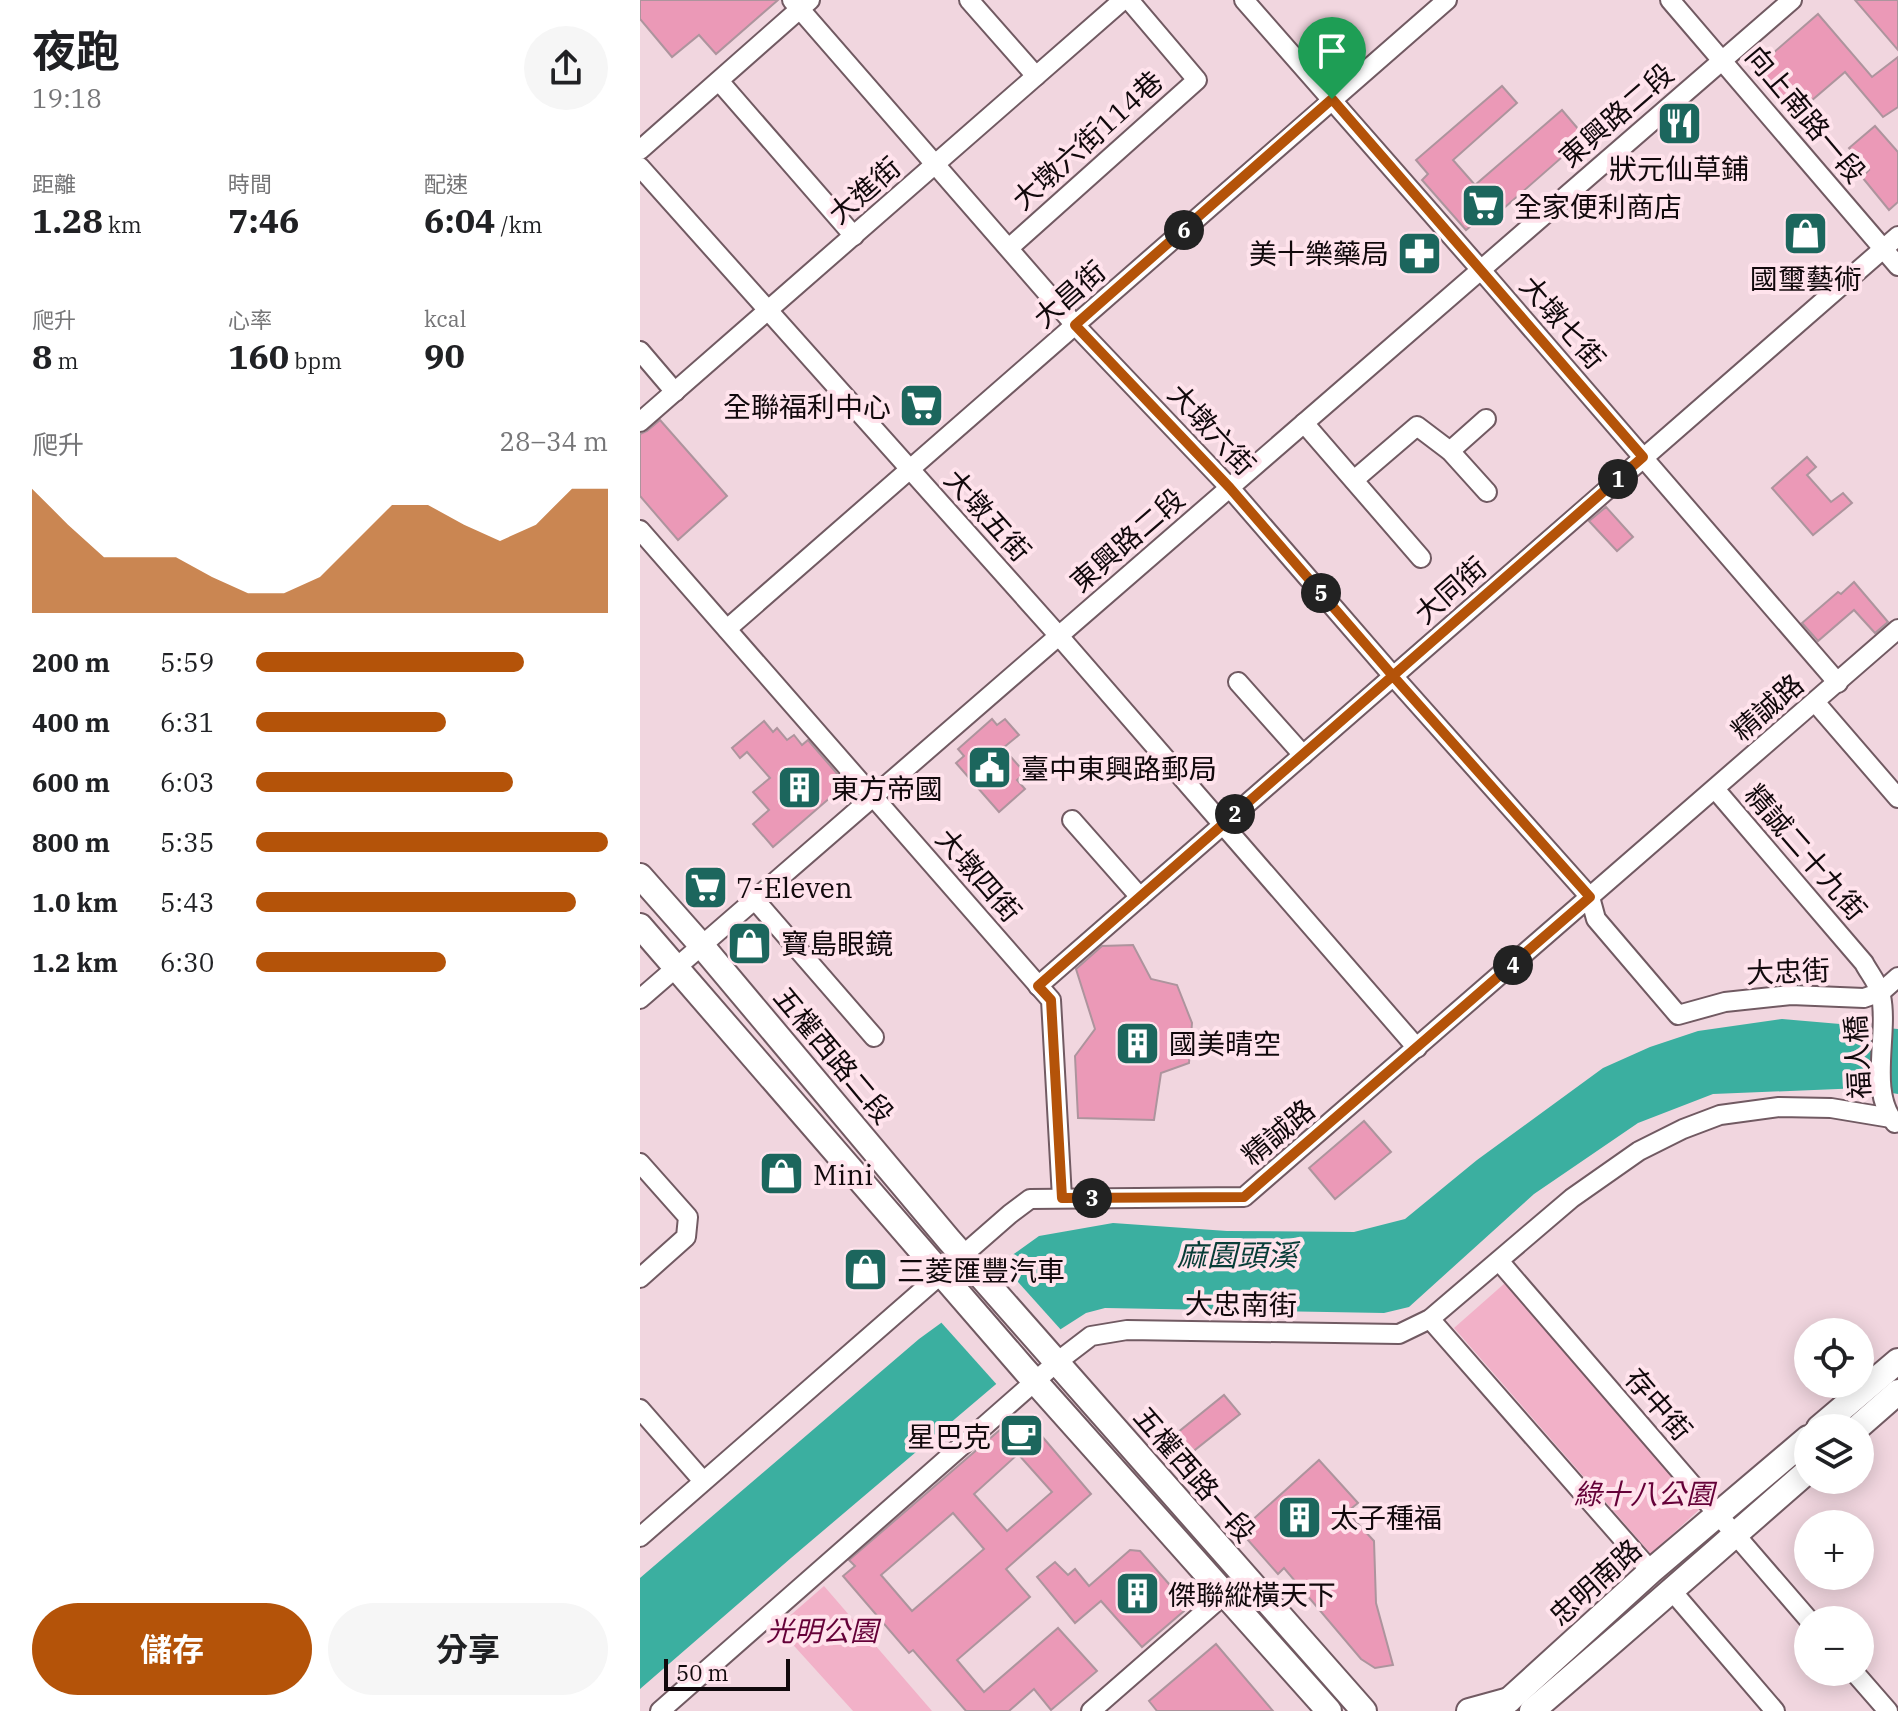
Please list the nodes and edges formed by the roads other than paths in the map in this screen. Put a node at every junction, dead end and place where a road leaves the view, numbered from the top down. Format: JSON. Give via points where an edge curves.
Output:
{"nodes":[{"id":1,"x":969,"y":0,"type":"edge"},
{"id":2,"x":1126,"y":0,"type":"edge"},
{"id":3,"x":1244,"y":0,"type":"edge"},
{"id":4,"x":1447,"y":0,"type":"edge"},
{"id":5,"x":1670,"y":0,"type":"edge"},
{"id":6,"x":1792,"y":0,"type":"edge"},
{"id":7,"x":801,"y":3,"type":"edge"},
{"id":8,"x":1723,"y":60,"type":"junction"},
{"id":9,"x":1036,"y":76,"type":"junction"},
{"id":10,"x":719,"y":81,"type":"junction"},
{"id":11,"x":1332,"y":99,"type":"junction"},
{"id":12,"x":640,"y":150,"type":"edge"},
{"id":13,"x":935,"y":165,"type":"junction"},
{"id":14,"x":640,"y":167,"type":"edge"},
{"id":15,"x":854,"y":236,"type":"junction"},
{"id":16,"x":1898,"y":236,"type":"edge"},
{"id":17,"x":1009,"y":248,"type":"junction"},
{"id":18,"x":1883,"y":249,"type":"junction"},
{"id":19,"x":1898,"y":266,"type":"edge"},
{"id":20,"x":1481,"y":270,"type":"junction"},
{"id":21,"x":769,"y":311,"type":"junction"},
{"id":22,"x":1075,"y":325,"type":"junction"},
{"id":23,"x":640,"y":351,"type":"edge"},
{"id":24,"x":675,"y":392,"type":"junction"},
{"id":25,"x":1486,"y":419,"type":"dead end"},
{"id":26,"x":640,"y":422,"type":"edge"},
{"id":27,"x":1304,"y":423,"type":"junction"},
{"id":28,"x":1450,"y":451,"type":"junction"},
{"id":29,"x":1643,"y":457,"type":"junction"},
{"id":30,"x":910,"y":469,"type":"junction"},
{"id":31,"x":1354,"y":480,"type":"junction"},
{"id":32,"x":1230,"y":488,"type":"junction"},
{"id":33,"x":1487,"y":492,"type":"dead end"},
{"id":34,"x":640,"y":530,"type":"edge"},
{"id":35,"x":1421,"y":558,"type":"dead end"},
{"id":36,"x":727,"y":629,"type":"junction"},
{"id":37,"x":1898,"y":629,"type":"edge"},
{"id":38,"x":1059,"y":636,"type":"junction"},
{"id":39,"x":1393,"y":676,"type":"junction"},
{"id":40,"x":1238,"y":682,"type":"dead end"},
{"id":41,"x":1838,"y":683,"type":"junction"},
{"id":42,"x":1815,"y":702,"type":"junction"},
{"id":43,"x":1303,"y":755,"type":"junction"},
{"id":44,"x":1715,"y":789,"type":"junction"},
{"id":45,"x":874,"y":797,"type":"junction"},
{"id":46,"x":1898,"y":798,"type":"edge"},
{"id":47,"x":1072,"y":820,"type":"dead end"},
{"id":48,"x":1223,"y":825,"type":"junction"},
{"id":49,"x":640,"y":876,"type":"edge"},
{"id":50,"x":1140,"y":897,"type":"junction"},
{"id":51,"x":1590,"y":897,"type":"junction"},
{"id":52,"x":755,"y":900,"type":"junction"},
{"id":53,"x":640,"y":926,"type":"edge"},
{"id":54,"x":702,"y":946,"type":"junction"},
{"id":55,"x":677,"y":967,"type":"junction"},
{"id":56,"x":1898,"y":977,"type":"edge"},
{"id":57,"x":1038,"y":986,"type":"junction"},
{"id":58,"x":1881,"y":992,"type":"junction"},
{"id":59,"x":640,"y":999,"type":"edge"},
{"id":60,"x":1891,"y":1008,"type":"edge"},
{"id":61,"x":1678,"y":1015,"type":"joint"},
{"id":62,"x":874,"y":1037,"type":"dead end"},
{"id":63,"x":1417,"y":1048,"type":"junction"},
{"id":64,"x":1894,"y":1122,"type":"edge"},
{"id":65,"x":640,"y":1163,"type":"edge"},
{"id":66,"x":1062,"y":1198,"type":"junction"},
{"id":67,"x":964,"y":1255,"type":"junction"},
{"id":68,"x":1499,"y":1261,"type":"junction"},
{"id":69,"x":981,"y":1274,"type":"joint"},
{"id":70,"x":942,"y":1275,"type":"junction"},
{"id":71,"x":640,"y":1278,"type":"edge"},
{"id":72,"x":1430,"y":1319,"type":"junction"},
{"id":73,"x":1051,"y":1355,"type":"junction"},
{"id":74,"x":1898,"y":1361,"type":"edge"},
{"id":75,"x":1029,"y":1375,"type":"junction"},
{"id":76,"x":1898,"y":1392,"type":"edge"},
{"id":77,"x":640,"y":1409,"type":"edge"},
{"id":78,"x":1836,"y":1414,"type":"edge"},
{"id":79,"x":1873,"y":1414,"type":"edge"},
{"id":80,"x":1794,"y":1450,"type":"edge"},
{"id":81,"x":703,"y":1481,"type":"junction"},
{"id":82,"x":1794,"y":1483,"type":"edge"},
{"id":83,"x":1717,"y":1515,"type":"junction"},
{"id":84,"x":1734,"y":1535,"type":"junction"},
{"id":85,"x":640,"y":1537,"type":"edge"},
{"id":86,"x":1651,"y":1571,"type":"junction"},
{"id":87,"x":1672,"y":1591,"type":"junction"},
{"id":88,"x":1225,"y":1594,"type":"junction"},
{"id":89,"x":1797,"y":1606,"type":"edge"},
{"id":90,"x":1866,"y":1686,"type":"edge"},
{"id":91,"x":1359,"y":1705,"type":"edge"},
{"id":92,"x":1513,"y":1707,"type":"edge"},
{"id":93,"x":660,"y":1711,"type":"edge"},
{"id":94,"x":1091,"y":1711,"type":"edge"},
{"id":95,"x":1329,"y":1711,"type":"edge"},
{"id":96,"x":1385,"y":1711,"type":"edge"},
{"id":97,"x":1469,"y":1711,"type":"edge"},
{"id":98,"x":1775,"y":1711,"type":"edge"},
{"id":99,"x":1888,"y":1711,"type":"edge"}],
"edges":[{"from":1,"to":9,"type":"street"},
{"from":2,"to":9,"type":"street","name":"大進街"},
{"from":2,"to":17,"type":"street","name":"大墩六街114巷","via":[[1197,80]]},
{"from":3,"to":11,"type":"street","name":"大墩七街"},
{"from":4,"to":11,"type":"street","name":"大昌街"},
{"from":5,"to":8,"type":"street","name":"向上南路一段"},
{"from":6,"to":8,"type":"street","name":"東興路二段"},
{"from":7,"to":10,"type":"street"},
{"from":7,"to":13,"type":"street","name":"大墩六街"},
{"from":8,"to":18,"type":"street","name":"向上南路一段"},
{"from":8,"to":20,"type":"street","name":"東興路二段"},
{"from":9,"to":13,"type":"street","name":"大進街"},
{"from":10,"to":12,"type":"street"},
{"from":10,"to":15,"type":"street"},
{"from":11,"to":20,"type":"street","name":"大墩七街"},
{"from":11,"to":22,"type":"street","name":"大昌街"},
{"from":13,"to":15,"type":"street","name":"大進街"},
{"from":13,"to":17,"type":"street","name":"大墩六街"},
{"from":14,"to":21,"type":"street","name":"大墩五街"},
{"from":15,"to":21,"type":"street","name":"大進街"},
{"from":16,"to":18,"type":"street","name":"大同街"},
{"from":17,"to":22,"type":"street","name":"大墩六街"},
{"from":18,"to":19,"type":"street","name":"向上南路一段"},
{"from":18,"to":29,"type":"street","name":"大同街"},
{"from":20,"to":27,"type":"street","name":"東興路二段"},
{"from":20,"to":29,"type":"street","name":"大墩七街"},
{"from":21,"to":24,"type":"street","name":"大進街"},
{"from":21,"to":30,"type":"street","name":"大墩五街"},
{"from":22,"to":30,"type":"street","name":"大昌街"},
{"from":22,"to":32,"type":"street","name":"大墩六街"},
{"from":23,"to":24,"type":"street"},
{"from":24,"to":26,"type":"street","name":"大進街"},
{"from":25,"to":28,"type":"street"},
{"from":27,"to":31,"type":"street"},
{"from":27,"to":32,"type":"street","name":"東興路二段"},
{"from":28,"to":31,"type":"street","via":[[1417,426]]},
{"from":28,"to":33,"type":"street"},
{"from":29,"to":39,"type":"street","name":"大同街"},
{"from":29,"to":41,"type":"street","name":"大墩七街"},
{"from":30,"to":36,"type":"street","name":"大昌街"},
{"from":30,"to":38,"type":"street","name":"大墩五街"},
{"from":31,"to":35,"type":"street"},
{"from":32,"to":38,"type":"street","name":"東興路二段"},
{"from":32,"to":39,"type":"street","name":"大墩六街"},
{"from":34,"to":36,"type":"street","name":"大墩四街"},
{"from":36,"to":45,"type":"street","name":"大墩四街"},
{"from":37,"to":41,"type":"street","name":"精誠路"},
{"from":38,"to":45,"type":"street","name":"東興路二段"},
{"from":38,"to":48,"type":"street","name":"大墩五街"},
{"from":39,"to":43,"type":"street","name":"大同街"},
{"from":39,"to":51,"type":"street","name":"大墩六街"},
{"from":40,"to":43,"type":"street"},
{"from":41,"to":42,"type":"street","name":"精誠路"},
{"from":42,"to":44,"type":"street","name":"精誠路"},
{"from":42,"to":46,"type":"street"},
{"from":43,"to":48,"type":"street","name":"大同街"},
{"from":44,"to":51,"type":"street","name":"精誠路"},
{"from":44,"to":58,"type":"street","name":"精誠二十九街","via":[[1864,963]]},
{"from":45,"to":52,"type":"street","name":"東興路二段"},
{"from":45,"to":57,"type":"street","name":"大墩四街"},
{"from":47,"to":50,"type":"street"},
{"from":48,"to":50,"type":"street","name":"大同街"},
{"from":48,"to":63,"type":"street","name":"大墩五街"},
{"from":49,"to":54,"type":"main road","name":"五權西路二段"},
{"from":50,"to":57,"type":"street","name":"大同街"},
{"from":51,"to":61,"type":"street","name":"大墩六街","via":[[1596,919]]},
{"from":51,"to":63,"type":"street","name":"精誠路"},
{"from":52,"to":54,"type":"street","name":"東興路二段"},
{"from":52,"to":62,"type":"street"},
{"from":53,"to":55,"type":"main road"},
{"from":54,"to":55,"type":"street","name":"東興路二段"},
{"from":54,"to":67,"type":"main road","name":"五權西路二段"},
{"from":55,"to":59,"type":"street","name":"東興路二段"},
{"from":55,"to":70,"type":"main road"},
{"from":56,"to":58,"type":"street"},
{"from":57,"to":66,"type":"street","name":"大墩四街","via":[[1051,1000]]},
{"from":58,"to":60,"type":"street","name":"福人橋"},
{"from":58,"to":61,"type":"street","name":"大忠街","via":[[1864,998],[1791,995],[1725,1002]]},
{"from":60,"to":64,"type":"street","name":"福人橋","via":[[1881,1094]]},
{"from":63,"to":66,"type":"street","name":"精誠路","via":[[1244,1197]]},
{"from":64,"to":68,"type":"street","name":"大忠南街","via":[[1831,1108],[1779,1107],[1720,1115],[1639,1151],[1572,1198]]},
{"from":65,"to":71,"type":"street","via":[[688,1217],[686,1237]]},
{"from":66,"to":67,"type":"street","name":"精誠路","via":[[1030,1199]]},
{"from":67,"to":69,"type":"main road","name":"五權西路二段"},
{"from":67,"to":70,"type":"street","name":"精誠路"},
{"from":68,"to":72,"type":"street","name":"大忠南街"},
{"from":68,"to":83,"type":"street","name":"存中街"},
{"from":69,"to":73,"type":"main road","name":"五權西路一段"},
{"from":70,"to":75,"type":"main road","name":"五權西路一段"},
{"from":70,"to":81,"type":"street","name":"精誠路"},
{"from":72,"to":73,"type":"street","name":"大忠南街","via":[[1399,1334],[1127,1330],[1091,1336]]},
{"from":72,"to":86,"type":"street"},
{"from":73,"to":75,"type":"street","name":"大忠南街"},
{"from":73,"to":91,"type":"main road","name":"五權西路一段"},
{"from":74,"to":78,"type":"main road"},
{"from":75,"to":88,"type":"main road","name":"五權西路一段"},
{"from":75,"to":93,"type":"street","name":"大忠南街"},
{"from":76,"to":79,"type":"main road"},
{"from":77,"to":81,"type":"street"},
{"from":80,"to":83,"type":"main road","name":"忠明南路"},
{"from":81,"to":85,"type":"street","name":"精誠路"},
{"from":82,"to":84,"type":"main road","name":"忠明南路"},
{"from":83,"to":84,"type":"street","name":"存中街"},
{"from":83,"to":86,"type":"main road","name":"忠明南路"},
{"from":84,"to":87,"type":"main road","name":"忠明南路"},
{"from":84,"to":89,"type":"street","name":"存中街"},
{"from":86,"to":92,"type":"main road","name":"忠明南路"},
{"from":87,"to":92,"type":"main road","name":"忠明南路"},
{"from":87,"to":98,"type":"street"},
{"from":88,"to":94,"type":"street"},
{"from":88,"to":95,"type":"main road","name":"五權西路一段"},
{"from":90,"to":99,"type":"street"},
{"from":91,"to":96,"type":"main road"},
{"from":92,"to":97,"type":"main road"}]}
